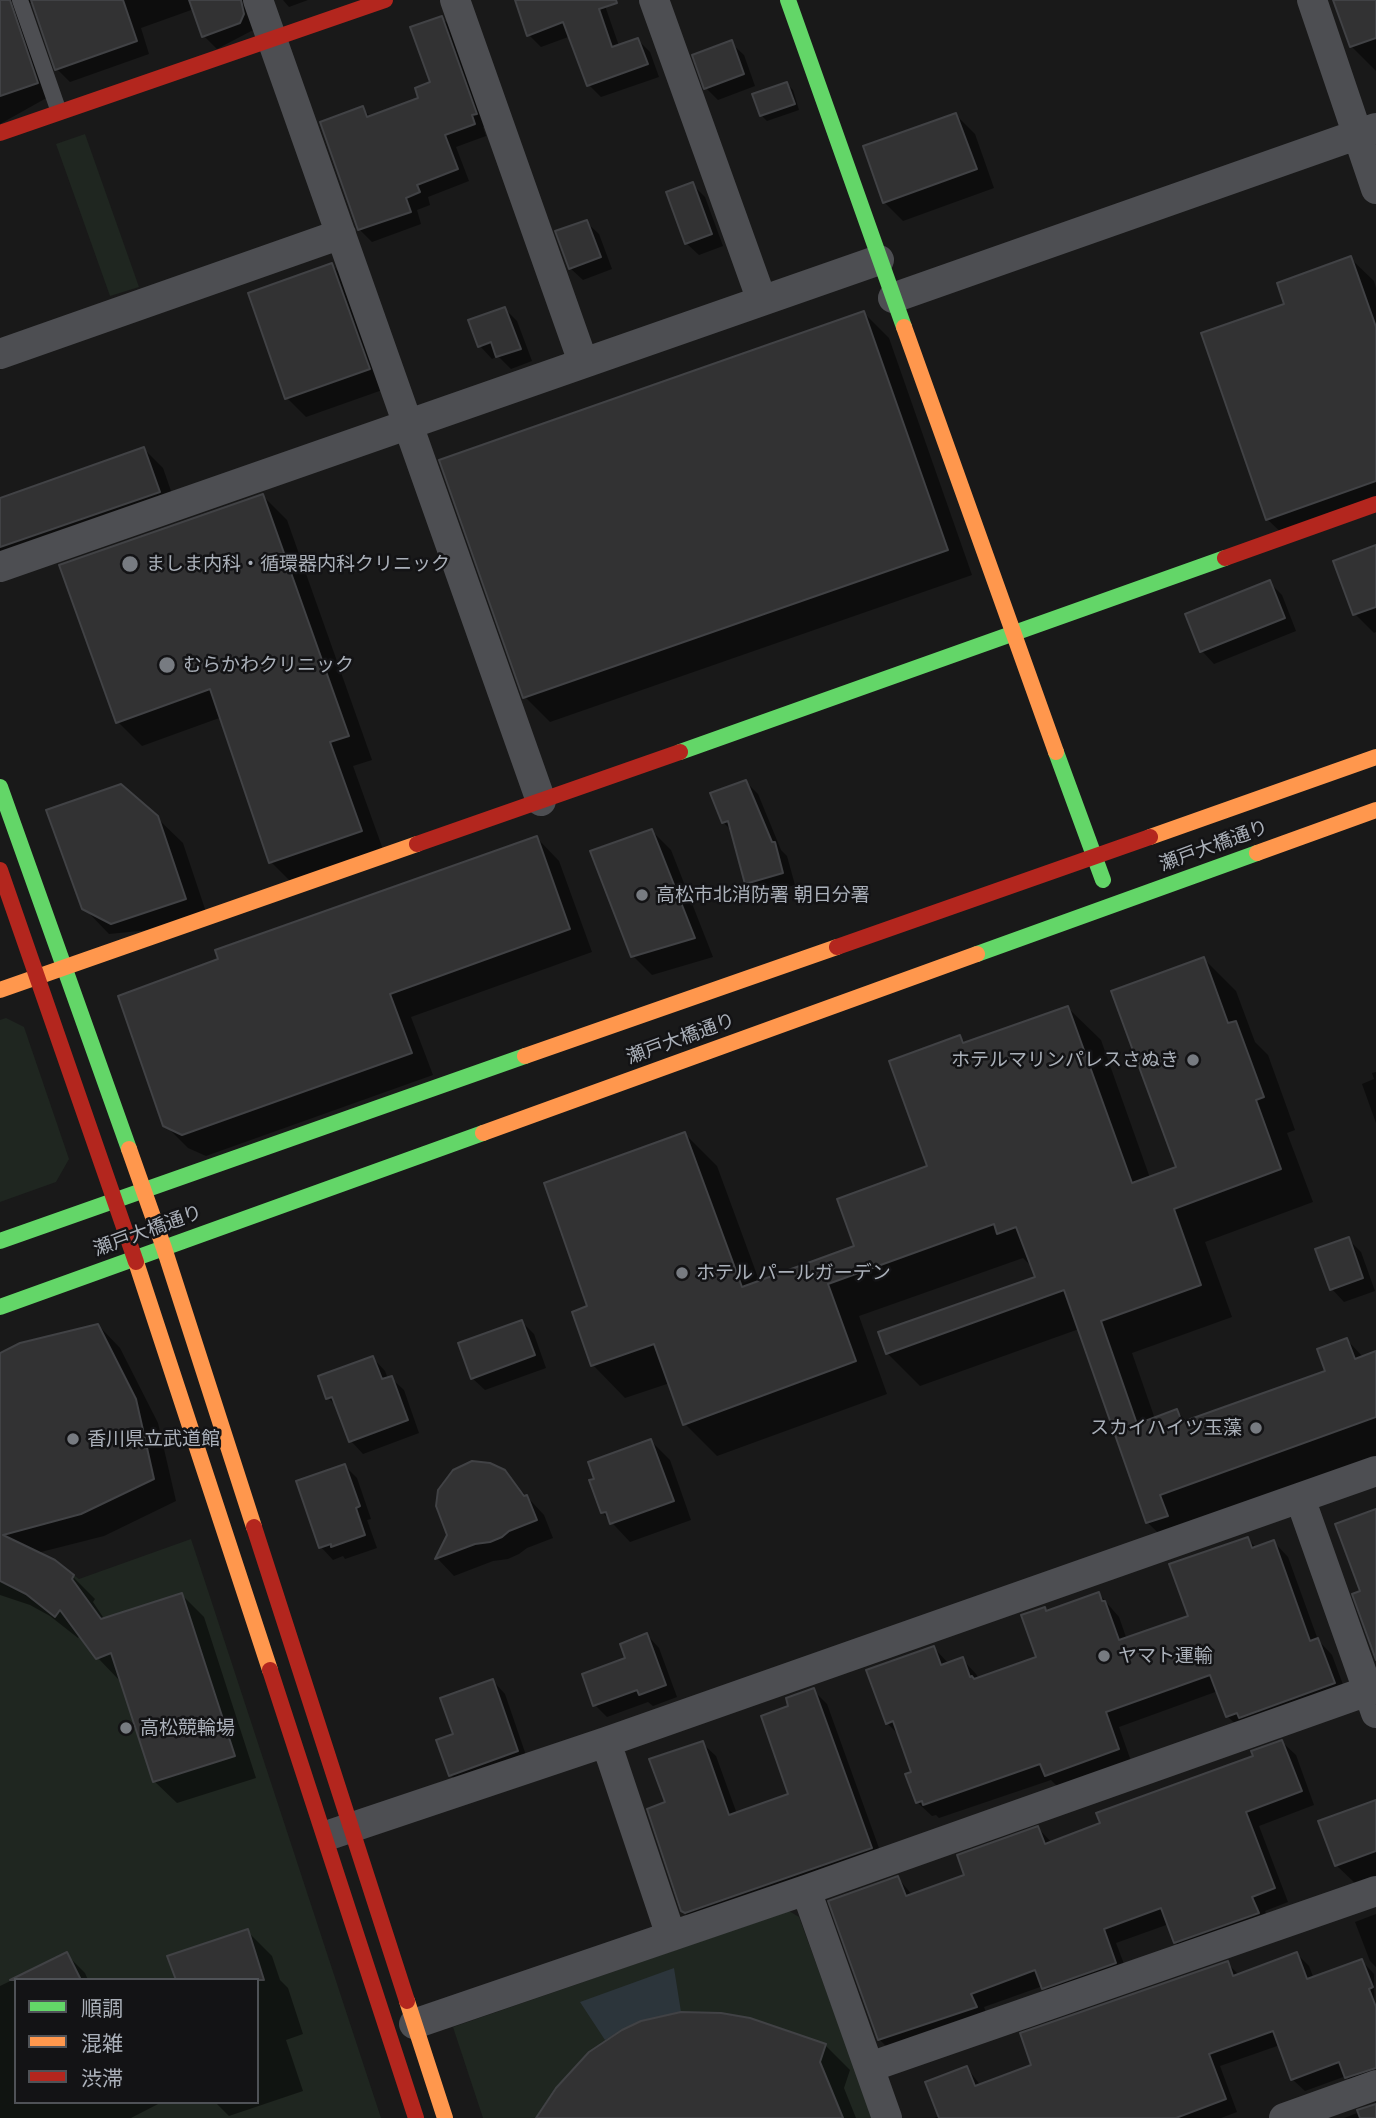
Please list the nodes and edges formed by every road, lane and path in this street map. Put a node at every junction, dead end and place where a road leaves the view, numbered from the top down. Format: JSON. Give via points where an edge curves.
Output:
{"nodes":[{"id":1,"x":20,"y":0,"type":"edge"},
{"id":2,"x":258,"y":0,"type":"edge"},
{"id":3,"x":386,"y":0,"type":"edge"},
{"id":4,"x":455,"y":0,"type":"edge"},
{"id":5,"x":654,"y":0,"type":"edge"},
{"id":6,"x":1312,"y":0,"type":"edge"},
{"id":7,"x":792,"y":1,"type":"edge"},
{"id":8,"x":272,"y":40,"type":"junction"},
{"id":9,"x":60,"y":113,"type":"junction"},
{"id":10,"x":1366,"y":132,"type":"edge"},
{"id":11,"x":0,"y":133,"type":"edge"},
{"id":12,"x":1376,"y":189,"type":"edge"},
{"id":13,"x":341,"y":234,"type":"junction"},
{"id":14,"x":879,"y":260,"type":"junction"},
{"id":15,"x":893,"y":298,"type":"junction"},
{"id":16,"x":762,"y":301,"type":"junction"},
{"id":17,"x":0,"y":354,"type":"edge"},
{"id":18,"x":583,"y":362,"type":"junction"},
{"id":19,"x":408,"y":424,"type":"junction"},
{"id":20,"x":1376,"y":504,"type":"edge"},
{"id":21,"x":0,"y":567,"type":"edge"},
{"id":22,"x":1012,"y":633,"type":"junction"},
{"id":23,"x":1376,"y":757,"type":"edge"},
{"id":24,"x":0,"y":787,"type":"edge"},
{"id":25,"x":541,"y":801,"type":"junction"},
{"id":26,"x":1376,"y":810,"type":"edge"},
{"id":27,"x":1095,"y":856,"type":"junction"},
{"id":28,"x":0,"y":870,"type":"edge"},
{"id":29,"x":1111,"y":905,"type":"junction"},
{"id":30,"x":66,"y":968,"type":"junction"},
{"id":31,"x":38,"y":978,"type":"junction"},
{"id":32,"x":0,"y":990,"type":"edge"},
{"id":33,"x":144,"y":1189,"type":"junction"},
{"id":34,"x":116,"y":1201,"type":"junction"},
{"id":35,"x":0,"y":1241,"type":"edge"},
{"id":36,"x":163,"y":1248,"type":"junction"},
{"id":37,"x":134,"y":1259,"type":"junction"},
{"id":38,"x":0,"y":1307,"type":"edge"},
{"id":39,"x":1376,"y":1471,"type":"edge"},
{"id":40,"x":1300,"y":1498,"type":"junction"},
{"id":41,"x":1373,"y":1697,"type":"edge"},
{"id":42,"x":606,"y":1742,"type":"junction"},
{"id":43,"x":337,"y":1833,"type":"junction"},
{"id":44,"x":806,"y":1890,"type":"junction"},
{"id":45,"x":1376,"y":1891,"type":"edge"},
{"id":46,"x":671,"y":1937,"type":"junction"},
{"id":47,"x":414,"y":2024,"type":"junction"},
{"id":48,"x":870,"y":2067,"type":"junction"},
{"id":49,"x":1376,"y":2085,"type":"edge"},
{"id":50,"x":416,"y":2118,"type":"edge"},
{"id":51,"x":445,"y":2118,"type":"edge"},
{"id":52,"x":887,"y":2118,"type":"edge"},
{"id":53,"x":1284,"y":2118,"type":"edge"}],
"edges":[{"from":1,"to":9,"type":"lane"},
{"from":2,"to":8,"type":"street"},
{"from":3,"to":8,"type":"street"},
{"from":4,"to":18,"type":"street"},
{"from":5,"to":16,"type":"street"},
{"from":6,"to":10,"type":"street"},
{"from":7,"to":14,"type":"street"},
{"from":8,"to":9,"type":"street"},
{"from":8,"to":13,"type":"street"},
{"from":9,"to":11,"type":"street"},
{"from":10,"to":12,"type":"street"},
{"from":10,"to":15,"type":"street"},
{"from":13,"to":17,"type":"street"},
{"from":13,"to":19,"type":"street"},
{"from":14,"to":15,"type":"street"},
{"from":14,"to":16,"type":"street"},
{"from":15,"to":22,"type":"street"},
{"from":16,"to":18,"type":"street"},
{"from":18,"to":19,"type":"street"},
{"from":19,"to":21,"type":"street"},
{"from":19,"to":25,"type":"street"},
{"from":20,"to":22,"type":"street"},
{"from":22,"to":25,"type":"street"},
{"from":22,"to":27,"type":"street"},
{"from":23,"to":27,"type":"street","name":"瀬戸大橋通り"},
{"from":24,"to":30,"type":"street"},
{"from":25,"to":30,"type":"street"},
{"from":26,"to":29,"type":"street","name":"瀬戸大橋通り"},
{"from":27,"to":29,"type":"street"},
{"from":27,"to":33,"type":"street","name":"瀬戸大橋通り"},
{"from":28,"to":31,"type":"street"},
{"from":29,"to":36,"type":"street","name":"瀬戸大橋通り"},
{"from":30,"to":31,"type":"street"},
{"from":30,"to":33,"type":"street"},
{"from":31,"to":32,"type":"street"},
{"from":31,"to":34,"type":"street"},
{"from":33,"to":34,"type":"street","name":"瀬戸大橋通り"},
{"from":33,"to":36,"type":"street"},
{"from":34,"to":35,"type":"street","name":"瀬戸大橋通り"},
{"from":34,"to":37,"type":"street"},
{"from":36,"to":37,"type":"street","name":"瀬戸大橋通り"},
{"from":36,"to":43,"type":"street"},
{"from":37,"to":38,"type":"street","name":"瀬戸大橋通り"},
{"from":37,"to":43,"type":"street"},
{"from":39,"to":40,"type":"street"},
{"from":40,"to":41,"type":"street"},
{"from":40,"to":42,"type":"street"},
{"from":41,"to":44,"type":"street"},
{"from":42,"to":43,"type":"street"},
{"from":42,"to":46,"type":"street"},
{"from":43,"to":47,"type":"street"},
{"from":43,"to":50,"type":"street"},
{"from":44,"to":46,"type":"street"},
{"from":44,"to":48,"type":"street"},
{"from":45,"to":48,"type":"street"},
{"from":46,"to":47,"type":"street"},
{"from":47,"to":51,"type":"street"},
{"from":48,"to":52,"type":"street"},
{"from":49,"to":53,"type":"street"}]}
